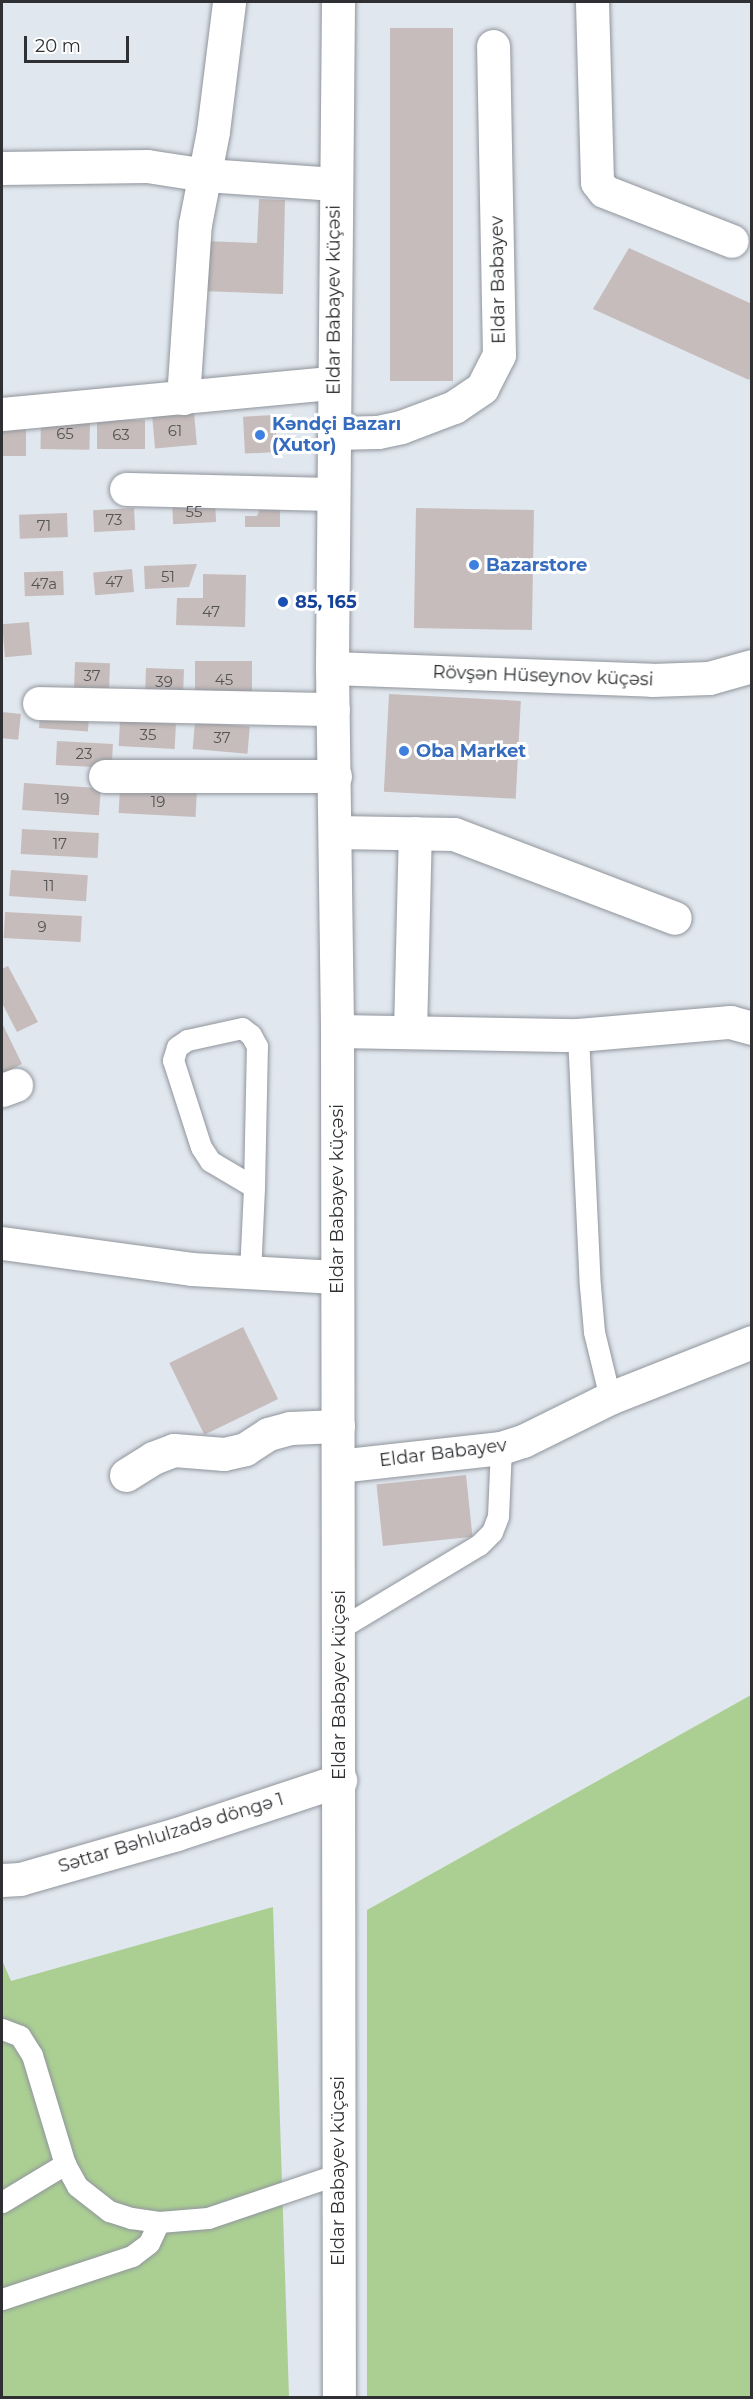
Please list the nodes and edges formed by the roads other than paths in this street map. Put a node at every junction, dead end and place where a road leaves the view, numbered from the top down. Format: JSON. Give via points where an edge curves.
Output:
{"nodes":[{"id":1,"x":229,"y":2,"type":"edge"},
{"id":2,"x":338,"y":2,"type":"edge"},
{"id":3,"x":592,"y":2,"type":"edge"},
{"id":4,"x":493,"y":46,"type":"dead end"},
{"id":5,"x":2,"y":168,"type":"edge"},
{"id":6,"x":206,"y":175,"type":"junction"},
{"id":7,"x":335,"y":184,"type":"junction"},
{"id":8,"x":732,"y":241,"type":"dead end"},
{"id":9,"x":333,"y":383,"type":"junction"},
{"id":10,"x":183,"y":398,"type":"junction"},
{"id":11,"x":2,"y":414,"type":"edge"},
{"id":12,"x":334,"y":433,"type":"junction"},
{"id":13,"x":126,"y":489,"type":"dead end"},
{"id":14,"x":333,"y":494,"type":"junction"},
{"id":15,"x":752,"y":666,"type":"edge"},
{"id":16,"x":332,"y":668,"type":"junction"},
{"id":17,"x":39,"y":703,"type":"dead end"},
{"id":18,"x":333,"y":709,"type":"junction"},
{"id":19,"x":105,"y":776,"type":"dead end"},
{"id":20,"x":335,"y":776,"type":"junction"},
{"id":21,"x":335,"y":832,"type":"junction"},
{"id":22,"x":415,"y":833,"type":"junction"},
{"id":23,"x":675,"y":918,"type":"dead end"},
{"id":24,"x":752,"y":1028,"type":"edge"},
{"id":25,"x":337,"y":1031,"type":"junction"},
{"id":26,"x":410,"y":1032,"type":"junction"},
{"id":27,"x":578,"y":1035,"type":"junction"},
{"id":28,"x":254,"y":1187,"type":"junction"},
{"id":29,"x":2,"y":1243,"type":"edge"},
{"id":30,"x":250,"y":1273,"type":"junction"},
{"id":31,"x":336,"y":1277,"type":"junction"},
{"id":32,"x":752,"y":1342,"type":"edge"},
{"id":33,"x":610,"y":1398,"type":"junction"},
{"id":34,"x":338,"y":1426,"type":"junction"},
{"id":35,"x":501,"y":1448,"type":"junction"},
{"id":36,"x":338,"y":1466,"type":"junction"},
{"id":37,"x":126,"y":1475,"type":"dead end"},
{"id":38,"x":339,"y":1629,"type":"junction"},
{"id":39,"x":340,"y":1780,"type":"junction"},
{"id":40,"x":2,"y":1880,"type":"edge"},
{"id":41,"x":2,"y":2029,"type":"edge"},
{"id":42,"x":65,"y":2164,"type":"junction"},
{"id":43,"x":338,"y":2174,"type":"junction"},
{"id":44,"x":2,"y":2202,"type":"edge"},
{"id":45,"x":159,"y":2222,"type":"junction"},
{"id":46,"x":2,"y":2299,"type":"edge"},
{"id":47,"x":339,"y":2397,"type":"edge"}],
"edges":[{"from":1,"to":6,"type":"street"},
{"from":2,"to":7,"type":"street","name":"Eldar Babayev küçəsi"},
{"from":3,"to":8,"type":"street","via":[[597,182],[604,192]]},
{"from":4,"to":12,"type":"street","name":"Eldar Babayev","via":[[499,355],[482,388],[454,407],[378,432]]},
{"from":5,"to":6,"type":"street","via":[[147,166]]},
{"from":6,"to":7,"type":"street"},
{"from":6,"to":10,"type":"street","via":[[195,224]]},
{"from":7,"to":9,"type":"street","name":"Eldar Babayev küçəsi"},
{"from":9,"to":10,"type":"street"},
{"from":9,"to":12,"type":"street","name":"Eldar Babayev küçəsi"},
{"from":10,"to":11,"type":"street"},
{"from":12,"to":14,"type":"street","name":"Eldar Babayev küçəsi"},
{"from":13,"to":14,"type":"street"},
{"from":14,"to":16,"type":"street","name":"Eldar Babayev küçəsi"},
{"from":15,"to":16,"type":"street","name":"Rövşən Hüseynov küçəsi","via":[[709,678],[652,680]]},
{"from":16,"to":18,"type":"street","name":"Eldar Babayev küçəsi"},
{"from":17,"to":18,"type":"street"},
{"from":18,"to":20,"type":"street","name":"Eldar Babayev küçəsi"},
{"from":19,"to":20,"type":"street"},
{"from":20,"to":21,"type":"street","name":"Eldar Babayev küçəsi"},
{"from":21,"to":22,"type":"street"},
{"from":21,"to":25,"type":"street","name":"Eldar Babayev küçəsi"},
{"from":22,"to":23,"type":"street","via":[[454,834]]},
{"from":22,"to":26,"type":"street"},
{"from":24,"to":27,"type":"street","via":[[730,1022]]},
{"from":25,"to":26,"type":"street"},
{"from":25,"to":31,"type":"street","name":"Eldar Babayev küçəsi"},
{"from":26,"to":27,"type":"street"},
{"from":27,"to":33,"type":"lane","via":[[594,1332]]},
{"from":28,"to":28,"type":"lane","via":[[257,1046],[242,1028],[187,1040],[177,1047],[173,1060],[201,1147],[210,1161]]},
{"from":28,"to":30,"type":"lane"},
{"from":29,"to":30,"type":"street","via":[[137,1264]]},
{"from":30,"to":31,"type":"street"},
{"from":31,"to":34,"type":"street","name":"Eldar Babayev küçəsi"},
{"from":32,"to":33,"type":"street","name":"Eldar Babayev"},
{"from":33,"to":35,"type":"street","name":"Eldar Babayev"},
{"from":34,"to":36,"type":"street","name":"Eldar Babayev küçəsi"},
{"from":34,"to":37,"type":"street","via":[[290,1428],[268,1434],[245,1449],[224,1454],[174,1450]]},
{"from":35,"to":36,"type":"street","name":"Eldar Babayev"},
{"from":35,"to":38,"type":"lane","via":[[498,1516],[492,1532],[479,1545]]},
{"from":36,"to":38,"type":"street","name":"Eldar Babayev küçəsi"},
{"from":38,"to":39,"type":"street","name":"Eldar Babayev küçəsi"},
{"from":39,"to":40,"type":"street","name":"Səttar Bəhlulzadə döngə 1","via":[[177,1834],[20,1879]]},
{"from":39,"to":43,"type":"street","name":"Eldar Babayev küçəsi"},
{"from":41,"to":42,"type":"lane","via":[[20,2036],[32,2055]]},
{"from":42,"to":44,"type":"lane"},
{"from":42,"to":45,"type":"lane","via":[[77,2186],[109,2211]]},
{"from":43,"to":45,"type":"lane","via":[[208,2218]]},
{"from":43,"to":47,"type":"street","name":"Eldar Babayev küçəsi"},
{"from":45,"to":46,"type":"lane","via":[[149,2243],[132,2256]]}]}
